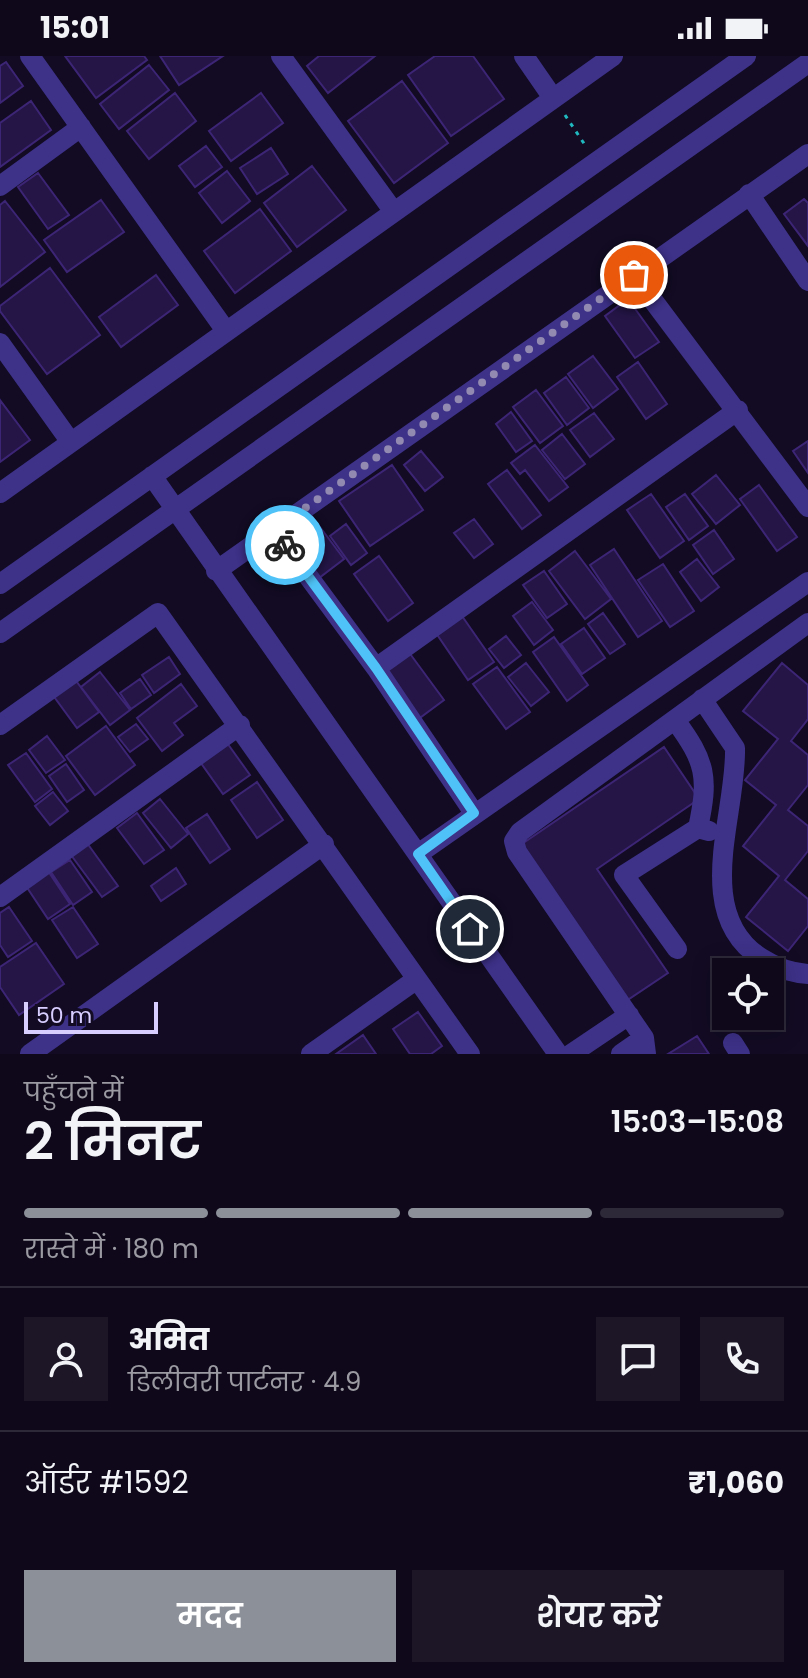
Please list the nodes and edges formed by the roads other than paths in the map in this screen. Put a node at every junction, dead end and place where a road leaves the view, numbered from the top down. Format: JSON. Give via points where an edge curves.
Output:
{"nodes":[{"id":1,"x":30,"y":56,"type":"edge"},
{"id":2,"x":281,"y":56,"type":"edge"},
{"id":3,"x":524,"y":56,"type":"edge"},
{"id":4,"x":613,"y":56,"type":"edge"},
{"id":5,"x":746,"y":56,"type":"edge"},
{"id":6,"x":808,"y":63,"type":"edge"},
{"id":7,"x":553,"y":98,"type":"junction"},
{"id":8,"x":81,"y":127,"type":"junction"},
{"id":9,"x":808,"y":154,"type":"edge"},
{"id":10,"x":0,"y":186,"type":"edge"},
{"id":11,"x":749,"y":194,"type":"junction"},
{"id":12,"x":394,"y":212,"type":"junction"},
{"id":13,"x":634,"y":275,"type":"junction"},
{"id":14,"x":808,"y":281,"type":"edge"},
{"id":15,"x":226,"y":331,"type":"junction"},
{"id":16,"x":0,"y":343,"type":"edge"},
{"id":17,"x":738,"y":410,"type":"junction"},
{"id":18,"x":70,"y":441,"type":"junction"},
{"id":19,"x":152,"y":476,"type":"junction"},
{"id":20,"x":0,"y":493,"type":"edge"},
{"id":21,"x":808,"y":507,"type":"edge"},
{"id":22,"x":176,"y":509,"type":"junction"},
{"id":23,"x":274,"y":530,"type":"junction"},
{"id":24,"x":216,"y":571,"type":"junction"},
{"id":25,"x":0,"y":584,"type":"edge"},
{"id":26,"x":806,"y":586,"type":"edge"},
{"id":27,"x":784,"y":599,"type":"junction"},
{"id":28,"x":807,"y":627,"type":"edge"},
{"id":29,"x":0,"y":633,"type":"edge"},
{"id":30,"x":376,"y":668,"type":"junction"},
{"id":31,"x":702,"y":699,"type":"junction"},
{"id":32,"x":675,"y":720,"type":"junction"},
{"id":33,"x":0,"y":725,"type":"edge"},
{"id":34,"x":240,"y":725,"type":"junction"},
{"id":35,"x":474,"y":813,"type":"junction"},
{"id":36,"x":698,"y":828,"type":"junction"},
{"id":37,"x":724,"y":836,"type":"junction"},
{"id":38,"x":324,"y":844,"type":"junction"},
{"id":39,"x":418,"y":854,"type":"junction"},
{"id":40,"x":0,"y":897,"type":"edge"},
{"id":41,"x":677,"y":949,"type":"dead end"},
{"id":42,"x":808,"y":974,"type":"edge"},
{"id":43,"x":417,"y":979,"type":"junction"},
{"id":44,"x":629,"y":1015,"type":"junction"},
{"id":45,"x":645,"y":1046,"type":"edge"},
{"id":46,"x":30,"y":1054,"type":"edge"},
{"id":47,"x":311,"y":1054,"type":"edge"},
{"id":48,"x":470,"y":1054,"type":"edge"},
{"id":49,"x":558,"y":1054,"type":"edge"},
{"id":50,"x":571,"y":1054,"type":"edge"},
{"id":51,"x":621,"y":1054,"type":"edge"}],
"edges":[{"from":1,"to":8,"type":"street"},
{"from":2,"to":12,"type":"street"},
{"from":3,"to":7,"type":"street"},
{"from":4,"to":7,"type":"street"},
{"from":5,"to":19,"type":"street"},
{"from":6,"to":22,"type":"street"},
{"from":7,"to":12,"type":"street"},
{"from":8,"to":10,"type":"street"},
{"from":8,"to":15,"type":"street"},
{"from":9,"to":11,"type":"street"},
{"from":11,"to":13,"type":"street"},
{"from":11,"to":14,"type":"street"},
{"from":12,"to":15,"type":"street"},
{"from":13,"to":17,"type":"street"},
{"from":13,"to":23,"type":"street"},
{"from":15,"to":18,"type":"street"},
{"from":16,"to":18,"type":"street"},
{"from":17,"to":21,"type":"street"},
{"from":17,"to":30,"type":"street"},
{"from":18,"to":20,"type":"street"},
{"from":19,"to":22,"type":"street"},
{"from":19,"to":25,"type":"street"},
{"from":22,"to":24,"type":"street"},
{"from":22,"to":29,"type":"street"},
{"from":23,"to":24,"type":"street"},
{"from":23,"to":30,"type":"street"},
{"from":24,"to":39,"type":"street"},
{"from":26,"to":27,"type":"street"},
{"from":27,"to":28,"type":"street"},
{"from":27,"to":35,"type":"street"},
{"from":28,"to":31,"type":"street"},
{"from":30,"to":35,"type":"street"},
{"from":31,"to":32,"type":"street"},
{"from":31,"to":37,"type":"street","via":[[735,748]]},
{"from":32,"to":36,"type":"street","via":[[703,764],[706,789]]},
{"from":32,"to":44,"type":"street","via":[[514,841]]},
{"from":33,"to":34,"type":"street","via":[[158,613]]},
{"from":34,"to":38,"type":"street"},
{"from":34,"to":40,"type":"street"},
{"from":35,"to":39,"type":"street"},
{"from":36,"to":37,"type":"street"},
{"from":36,"to":41,"type":"street","via":[[624,875]]},
{"from":37,"to":42,"type":"street","via":[[724,897],[730,924],[747,949],[768,963]]},
{"from":38,"to":43,"type":"street"},
{"from":38,"to":46,"type":"street"},
{"from":39,"to":49,"type":"street"},
{"from":43,"to":47,"type":"street"},
{"from":43,"to":48,"type":"street"},
{"from":44,"to":45,"type":"street"},
{"from":44,"to":50,"type":"street"},
{"from":45,"to":51,"type":"street"}]}
